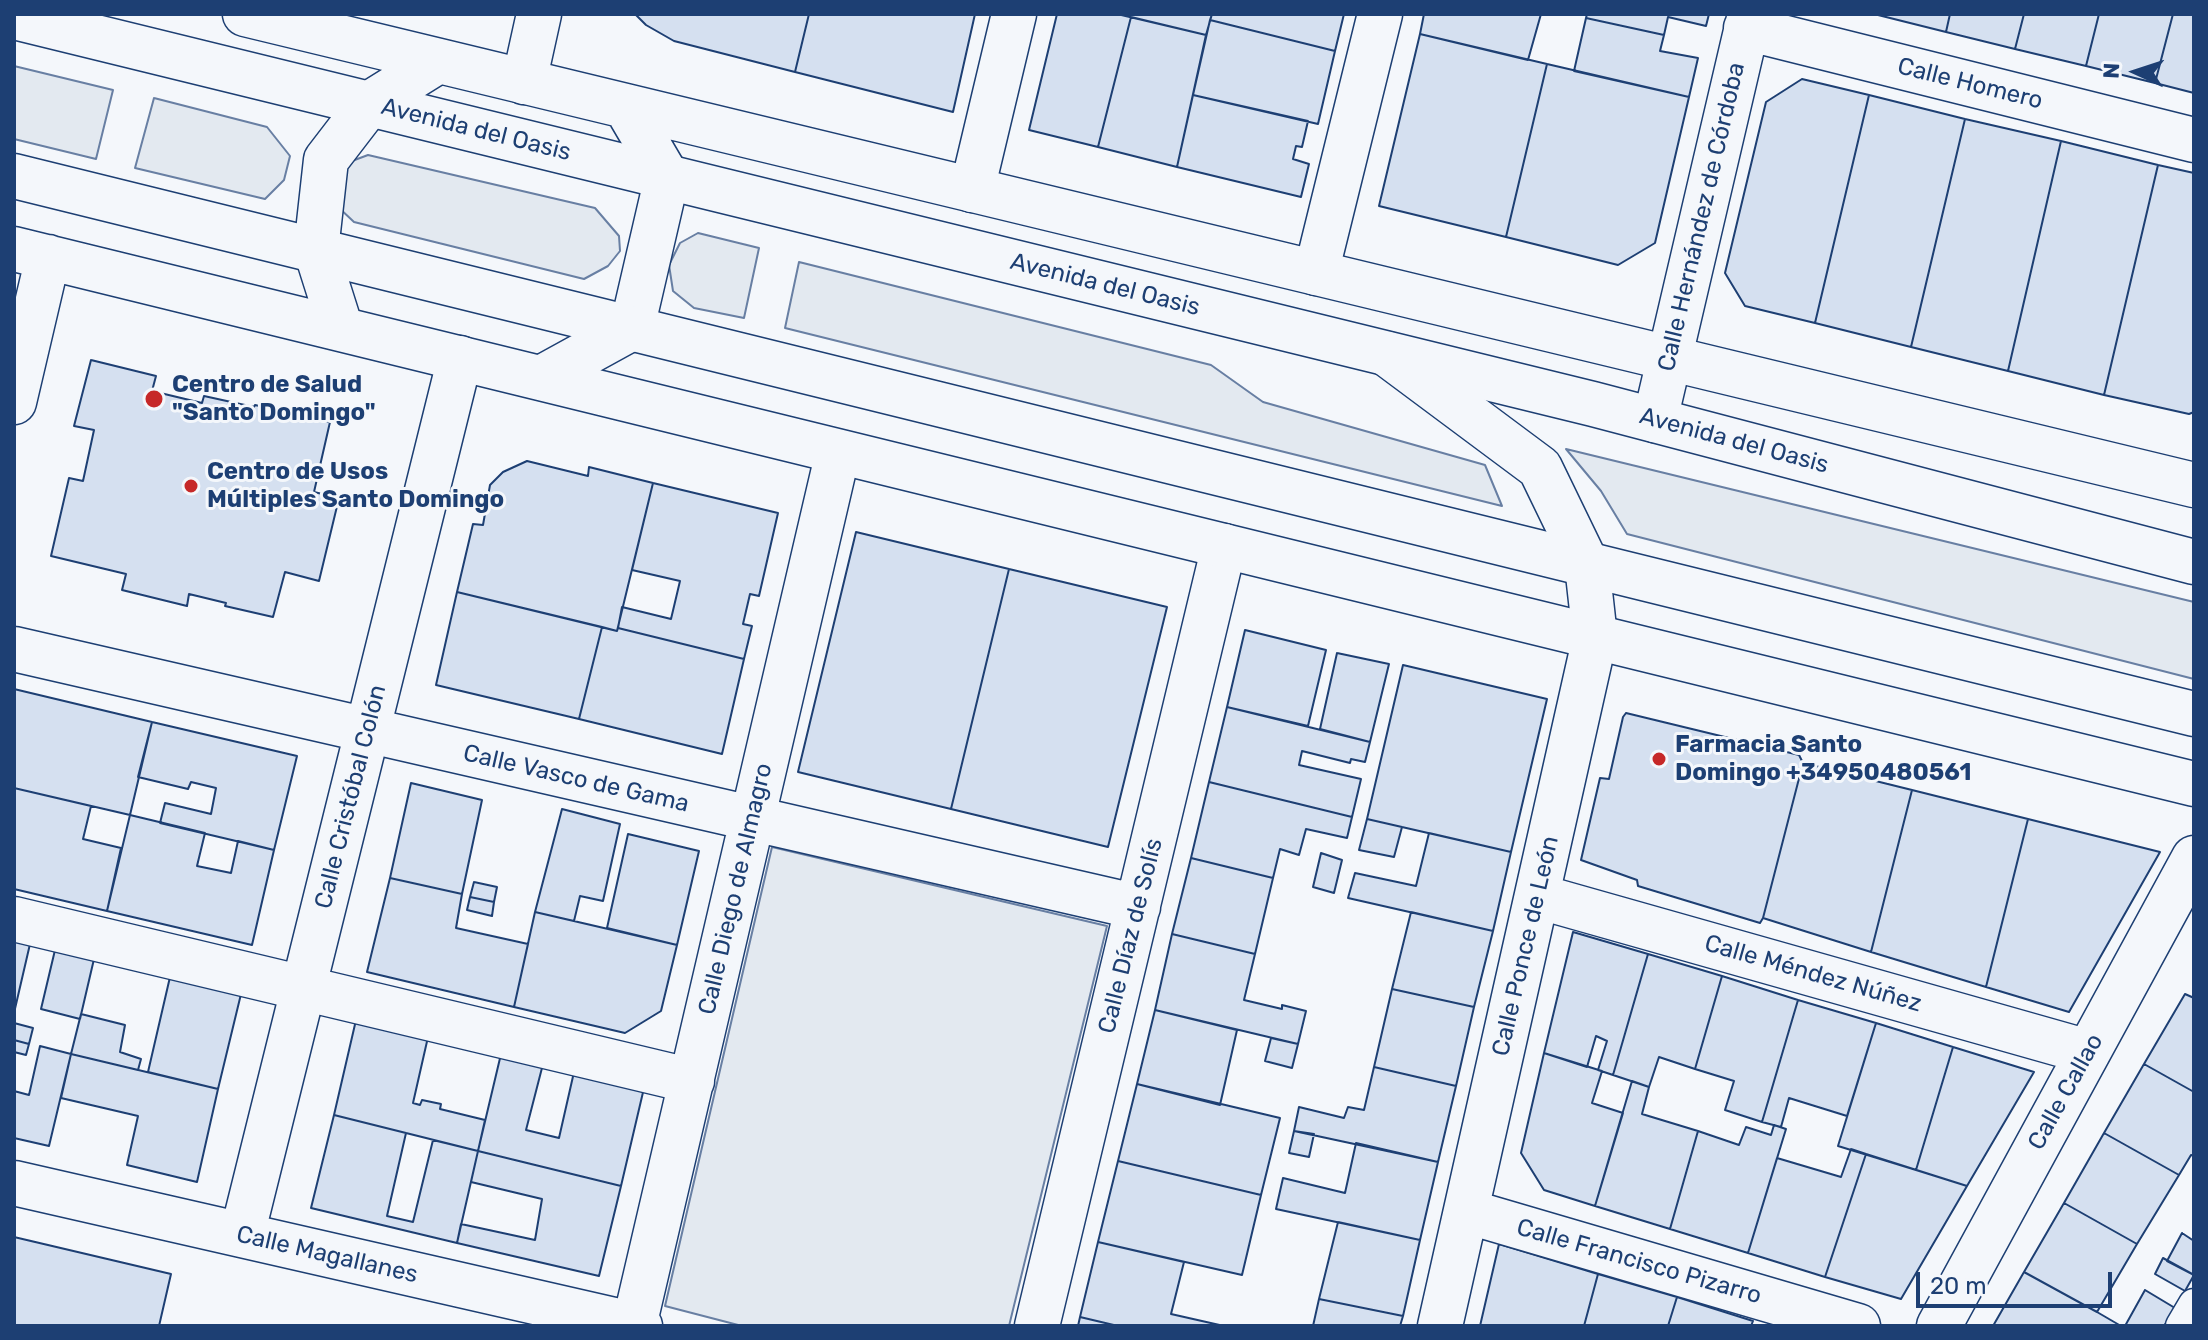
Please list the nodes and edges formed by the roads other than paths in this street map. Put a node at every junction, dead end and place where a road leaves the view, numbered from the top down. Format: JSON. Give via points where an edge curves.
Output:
{"nodes":[{"id":1,"x":245,"y":14,"type":"edge"},
{"id":2,"x":539,"y":14,"type":"edge"},
{"id":3,"x":1014,"y":14,"type":"edge"},
{"id":4,"x":1380,"y":14,"type":"edge"},
{"id":5,"x":14,"y":17,"type":"edge"},
{"id":6,"x":1748,"y":21,"type":"edge"},
{"id":7,"x":438,"y":61,"type":"junction"},
{"id":8,"x":524,"y":82,"type":"junction"},
{"id":9,"x":369,"y":104,"type":"junction"},
{"id":10,"x":626,"y":107,"type":"junction"},
{"id":11,"x":2194,"y":140,"type":"edge"},
{"id":12,"x":14,"y":176,"type":"edge"},
{"id":13,"x":667,"y":177,"type":"junction"},
{"id":14,"x":972,"y":190,"type":"junction"},
{"id":15,"x":316,"y":250,"type":"junction"},
{"id":16,"x":31,"y":253,"type":"edge"},
{"id":17,"x":1316,"y":273,"type":"junction"},
{"id":18,"x":632,"y":328,"type":"junction"},
{"id":19,"x":341,"y":329,"type":"junction"},
{"id":20,"x":1387,"y":354,"type":"junction"},
{"id":21,"x":460,"y":358,"type":"junction"},
{"id":22,"x":1668,"y":358,"type":"junction"},
{"id":23,"x":541,"y":378,"type":"junction"},
{"id":24,"x":14,"y":402,"type":"edge"},
{"id":25,"x":1655,"y":420,"type":"junction"},
{"id":26,"x":838,"y":452,"type":"junction"},
{"id":27,"x":2194,"y":485,"type":"edge"},
{"id":28,"x":1224,"y":546,"type":"junction"},
{"id":29,"x":2194,"y":562,"type":"edge"},
{"id":30,"x":1587,"y":565,"type":"junction"},
{"id":31,"x":1595,"y":637,"type":"junction"},
{"id":32,"x":14,"y":649,"type":"edge"},
{"id":33,"x":2194,"y":714,"type":"edge"},
{"id":34,"x":367,"y":730,"type":"junction"},
{"id":35,"x":2194,"y":784,"type":"edge"},
{"id":36,"x":752,"y":820,"type":"junction"},
{"id":37,"x":2194,"y":858,"type":"edge"},
{"id":38,"x":1537,"y":896,"type":"junction"},
{"id":39,"x":1138,"y":907,"type":"junction"},
{"id":40,"x":14,"y":919,"type":"edge"},
{"id":41,"x":303,"y":988,"type":"junction"},
{"id":42,"x":2088,"y":1052,"type":"junction"},
{"id":43,"x":692,"y":1081,"type":"junction"},
{"id":44,"x":14,"y":1183,"type":"edge"},
{"id":45,"x":1466,"y":1211,"type":"junction"},
{"id":46,"x":242,"y":1235,"type":"junction"},
{"id":47,"x":2194,"y":1304,"type":"edge"},
{"id":48,"x":636,"y":1325,"type":"edge"},
{"id":49,"x":1037,"y":1326,"type":"edge"},
{"id":50,"x":1440,"y":1326,"type":"edge"},
{"id":51,"x":1858,"y":1326,"type":"edge"},
{"id":52,"x":1939,"y":1326,"type":"edge"},
{"id":53,"x":2181,"y":1326,"type":"edge"}],
"edges":[{"from":1,"to":7,"type":"street"},
{"from":2,"to":8,"type":"street"},
{"from":3,"to":14,"type":"street"},
{"from":4,"to":17,"type":"street"},
{"from":5,"to":9,"type":"street","name":"Avenida del Oasis"},
{"from":6,"to":11,"type":"street","name":"Calle Homero"},
{"from":6,"to":22,"type":"street","name":"Calle Hernández de Córdoba"},
{"from":7,"to":8,"type":"street"},
{"from":7,"to":9,"type":"street"},
{"from":8,"to":10,"type":"street"},
{"from":9,"to":13,"type":"street","name":"Avenida del Oasis"},
{"from":9,"to":15,"type":"street","via":[[326,160]]},
{"from":10,"to":13,"type":"street"},
{"from":10,"to":14,"type":"street"},
{"from":12,"to":15,"type":"street"},
{"from":13,"to":18,"type":"street"},
{"from":13,"to":20,"type":"street","name":"Avenida del Oasis"},
{"from":14,"to":17,"type":"street"},
{"from":15,"to":18,"type":"street"},
{"from":15,"to":19,"type":"street"},
{"from":16,"to":19,"type":"street"},
{"from":16,"to":24,"type":"street"},
{"from":17,"to":22,"type":"street"},
{"from":18,"to":23,"type":"street"},
{"from":18,"to":30,"type":"street"},
{"from":19,"to":21,"type":"street"},
{"from":20,"to":25,"type":"street","name":"Avenida del Oasis"},
{"from":20,"to":30,"type":"street","name":"Calle Ponce de León","via":[[1540,468]]},
{"from":21,"to":23,"type":"street"},
{"from":21,"to":34,"type":"street","name":"Calle Cristóbal Colón"},
{"from":22,"to":25,"type":"street","name":"Calle Hernández de Córdoba"},
{"from":22,"to":27,"type":"street"},
{"from":23,"to":26,"type":"street"},
{"from":25,"to":29,"type":"street","name":"Avenida del Oasis"},
{"from":26,"to":28,"type":"street"},
{"from":26,"to":36,"type":"street","name":"Calle Diego de Almagro"},
{"from":28,"to":31,"type":"street"},
{"from":28,"to":39,"type":"street","name":"Calle Díaz de Solís"},
{"from":30,"to":31,"type":"street","name":"Calle Ponce de León"},
{"from":30,"to":33,"type":"street"},
{"from":31,"to":35,"type":"street"},
{"from":31,"to":38,"type":"street","name":"Calle Ponce de León"},
{"from":32,"to":34,"type":"street","name":"Calle Vasco de Gama"},
{"from":34,"to":36,"type":"street","name":"Calle Vasco de Gama"},
{"from":34,"to":41,"type":"street","name":"Calle Cristóbal Colón"},
{"from":36,"to":39,"type":"street","name":"Calle Vasco de Gama"},
{"from":36,"to":43,"type":"street","name":"Calle Diego de Almagro"},
{"from":37,"to":42,"type":"street","name":"Calle Callao"},
{"from":38,"to":42,"type":"street","name":"Calle Méndez Núñez"},
{"from":38,"to":45,"type":"street","name":"Calle Ponce de León"},
{"from":39,"to":49,"type":"street","name":"Calle Díaz de Solís"},
{"from":40,"to":41,"type":"street"},
{"from":41,"to":43,"type":"street"},
{"from":41,"to":46,"type":"street","name":"Calle Cristóbal Colón"},
{"from":42,"to":52,"type":"street","name":"Calle Callao"},
{"from":43,"to":48,"type":"street","name":"Calle Diego de Almagro"},
{"from":44,"to":46,"type":"street","name":"Calle Magallanes"},
{"from":45,"to":50,"type":"street","name":"Calle Ponce de León"},
{"from":45,"to":51,"type":"street","name":"Calle Francisco Pizarro"},
{"from":46,"to":48,"type":"street","name":"Calle Magallanes"},
{"from":47,"to":53,"type":"lane"}]}
